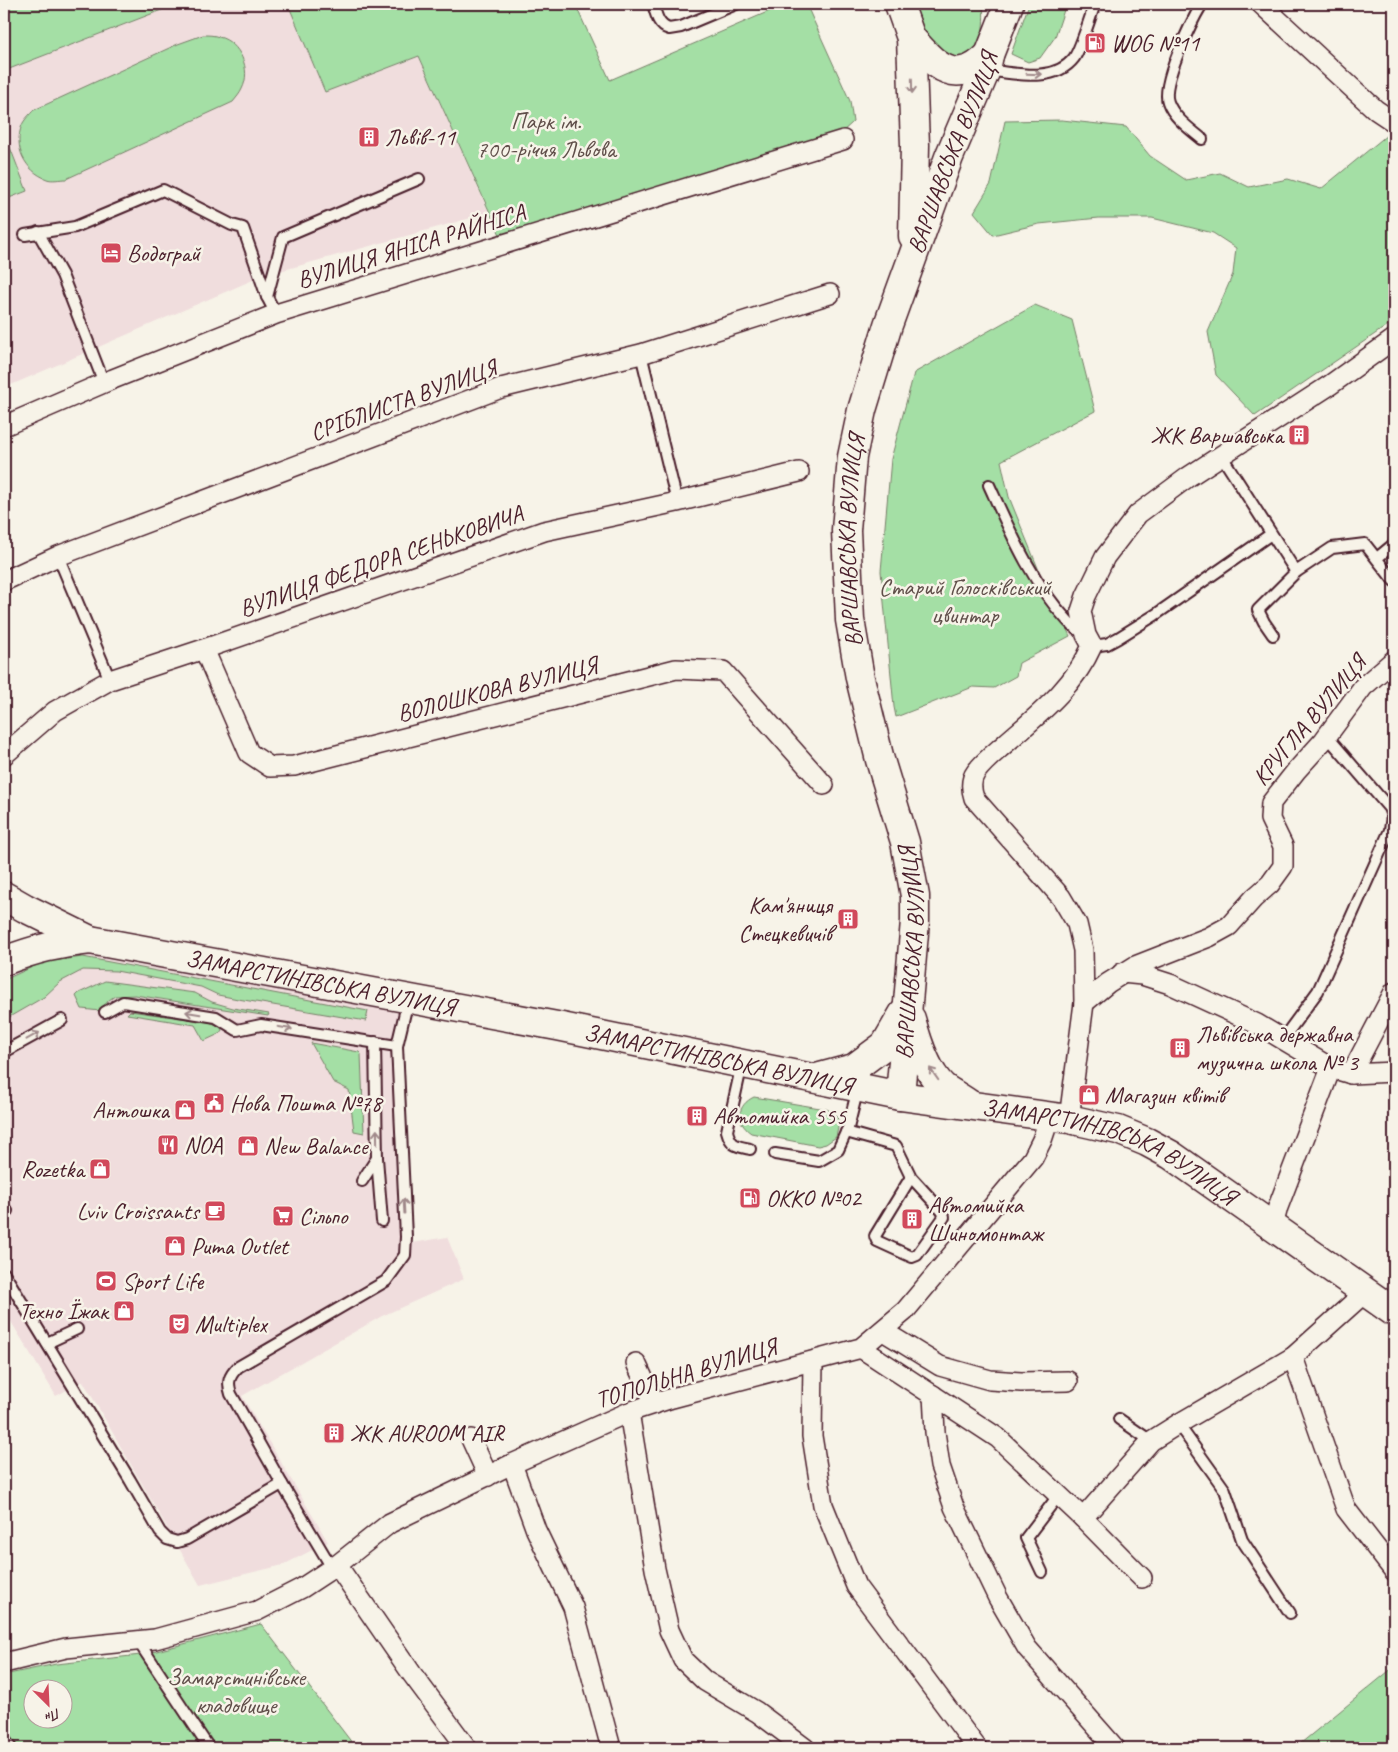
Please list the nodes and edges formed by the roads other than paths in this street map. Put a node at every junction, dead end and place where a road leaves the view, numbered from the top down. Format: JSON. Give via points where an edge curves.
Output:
{"nodes":[{"id":1,"x":654,"y":4,"type":"edge"},
{"id":2,"x":736,"y":4,"type":"edge"},
{"id":3,"x":899,"y":4,"type":"edge"},
{"id":4,"x":1095,"y":4,"type":"edge"},
{"id":5,"x":1202,"y":4,"type":"edge"},
{"id":6,"x":1261,"y":4,"type":"edge"},
{"id":7,"x":1002,"y":12,"type":"edge"},
{"id":8,"x":911,"y":38,"type":"junction"},
{"id":9,"x":987,"y":63,"type":"junction"},
{"id":10,"x":1394,"y":122,"type":"edge"},
{"id":11,"x":1202,"y":139,"type":"dead end"},
{"id":12,"x":843,"y":140,"type":"dead end"},
{"id":13,"x":420,"y":178,"type":"dead end"},
{"id":14,"x":38,"y":232,"type":"junction"},
{"id":15,"x":26,"y":236,"type":"dead end"},
{"id":16,"x":912,"y":258,"type":"junction"},
{"id":17,"x":830,"y":294,"type":"dead end"},
{"id":18,"x":267,"y":297,"type":"junction"},
{"id":19,"x":276,"y":314,"type":"junction"},
{"id":20,"x":1394,"y":338,"type":"edge"},
{"id":21,"x":641,"y":354,"type":"junction"},
{"id":22,"x":104,"y":383,"type":"junction"},
{"id":23,"x":4,"y":426,"type":"edge"},
{"id":24,"x":1221,"y":455,"type":"junction"},
{"id":25,"x":799,"y":472,"type":"dead end"},
{"id":26,"x":989,"y":485,"type":"dead end"},
{"id":27,"x":677,"y":502,"type":"junction"},
{"id":28,"x":1271,"y":534,"type":"junction"},
{"id":29,"x":1394,"y":544,"type":"edge"},
{"id":30,"x":58,"y":556,"type":"junction"},
{"id":31,"x":1377,"y":558,"type":"junction"},
{"id":32,"x":1296,"y":572,"type":"junction"},
{"id":33,"x":1394,"y":581,"type":"edge"},
{"id":34,"x":4,"y":582,"type":"edge"},
{"id":35,"x":1273,"y":635,"type":"dead end"},
{"id":36,"x":1089,"y":641,"type":"junction"},
{"id":37,"x":204,"y":650,"type":"junction"},
{"id":38,"x":1394,"y":660,"type":"edge"},
{"id":39,"x":110,"y":680,"type":"junction"},
{"id":40,"x":1327,"y":736,"type":"junction"},
{"id":41,"x":4,"y":756,"type":"edge"},
{"id":42,"x":824,"y":785,"type":"dead end"},
{"id":43,"x":4,"y":896,"type":"edge"},
{"id":44,"x":90,"y":940,"type":"junction"},
{"id":45,"x":4,"y":961,"type":"edge"},
{"id":46,"x":1122,"y":973,"type":"junction"},
{"id":47,"x":1394,"y":992,"type":"edge"},
{"id":48,"x":408,"y":999,"type":"junction"},
{"id":49,"x":1084,"y":1003,"type":"junction"},
{"id":50,"x":907,"y":1006,"type":"junction"},
{"id":51,"x":106,"y":1012,"type":"dead end"},
{"id":52,"x":62,"y":1020,"type":"dead end"},
{"id":53,"x":1282,"y":1040,"type":"junction"},
{"id":54,"x":375,"y":1042,"type":"junction"},
{"id":55,"x":397,"y":1046,"type":"junction"},
{"id":56,"x":4,"y":1052,"type":"edge"},
{"id":57,"x":742,"y":1063,"type":"junction"},
{"id":58,"x":1331,"y":1068,"type":"junction"},
{"id":59,"x":1394,"y":1072,"type":"edge"},
{"id":60,"x":1351,"y":1074,"type":"junction"},
{"id":61,"x":816,"y":1078,"type":"junction"},
{"id":62,"x":859,"y":1087,"type":"junction"},
{"id":63,"x":900,"y":1096,"type":"junction"},
{"id":64,"x":970,"y":1105,"type":"junction"},
{"id":65,"x":1060,"y":1117,"type":"junction"},
{"id":66,"x":846,"y":1132,"type":"junction"},
{"id":67,"x":750,"y":1149,"type":"dead end"},
{"id":68,"x":775,"y":1154,"type":"dead end"},
{"id":69,"x":378,"y":1158,"type":"junction"},
{"id":70,"x":911,"y":1177,"type":"junction"},
{"id":71,"x":362,"y":1181,"type":"dead end"},
{"id":72,"x":382,"y":1221,"type":"dead end"},
{"id":73,"x":1273,"y":1226,"type":"junction"},
{"id":74,"x":4,"y":1273,"type":"edge"},
{"id":75,"x":1369,"y":1294,"type":"junction"},
{"id":76,"x":1394,"y":1312,"type":"edge"},
{"id":77,"x":77,"y":1329,"type":"dead end"},
{"id":78,"x":883,"y":1331,"type":"junction"},
{"id":79,"x":47,"y":1344,"type":"junction"},
{"id":80,"x":861,"y":1348,"type":"junction"},
{"id":81,"x":1293,"y":1357,"type":"junction"},
{"id":82,"x":813,"y":1361,"type":"junction"},
{"id":83,"x":636,"y":1362,"type":"dead end"},
{"id":84,"x":1068,"y":1382,"type":"dead end"},
{"id":85,"x":933,"y":1395,"type":"junction"},
{"id":86,"x":655,"y":1404,"type":"junction"},
{"id":87,"x":629,"y":1412,"type":"junction"},
{"id":88,"x":1119,"y":1419,"type":"dead end"},
{"id":89,"x":1178,"y":1424,"type":"junction"},
{"id":90,"x":471,"y":1439,"type":"dead end"},
{"id":91,"x":1152,"y":1442,"type":"junction"},
{"id":92,"x":512,"y":1464,"type":"junction"},
{"id":93,"x":488,"y":1476,"type":"junction"},
{"id":94,"x":282,"y":1484,"type":"junction"},
{"id":95,"x":1058,"y":1496,"type":"junction"},
{"id":96,"x":1083,"y":1518,"type":"junction"},
{"id":97,"x":335,"y":1566,"type":"junction"},
{"id":98,"x":1394,"y":1571,"type":"edge"},
{"id":99,"x":1042,"y":1572,"type":"dead end"},
{"id":100,"x":1142,"y":1578,"type":"dead end"},
{"id":101,"x":1290,"y":1614,"type":"dead end"},
{"id":102,"x":138,"y":1641,"type":"junction"},
{"id":103,"x":4,"y":1663,"type":"edge"},
{"id":104,"x":4,"y":1739,"type":"edge"},
{"id":105,"x":11,"y":1748,"type":"edge"},
{"id":106,"x":209,"y":1748,"type":"edge"},
{"id":107,"x":467,"y":1748,"type":"edge"},
{"id":108,"x":611,"y":1748,"type":"edge"},
{"id":109,"x":805,"y":1748,"type":"edge"},
{"id":110,"x":977,"y":1748,"type":"edge"},
{"id":111,"x":1115,"y":1748,"type":"edge"}],
"edges":[{"from":1,"to":2,"type":"lane","via":[[660,24],[669,29]]},
{"from":3,"to":8,"type":"main road"},
{"from":9,"to":4,"type":"lane","one_way":true,"via":[[1041,75],[1054,73],[1074,57]]},
{"from":5,"to":11,"type":"lane","via":[[1176,60],[1166,100]]},
{"from":6,"to":10,"type":"street","via":[[1376,110]]},
{"from":7,"to":9,"type":"main road","name":"ВАРШАВСЬКА ВУЛИЦЯ"},
{"from":8,"to":9,"type":"main road","via":[[929,58],[945,69],[962,72]]},
{"from":8,"to":16,"type":"main road","one_way":true,"via":[[915,145]]},
{"from":9,"to":16,"type":"main road","name":"ВАРШАВСЬКА ВУЛИЦЯ"},
{"from":12,"to":19,"type":"street","name":"ВУЛИЦЯ ЯНІСА РАЙНІСА"},
{"from":13,"to":18,"type":"lane","via":[[283,237]]},
{"from":14,"to":15,"type":"lane"},
{"from":14,"to":18,"type":"lane","via":[[74,227],[163,190],[243,228]]},
{"from":14,"to":22,"type":"lane","via":[[62,275]]},
{"from":16,"to":50,"type":"main road","name":"ВАРШАВСЬКА ВУЛИЦЯ","via":[[862,410],[852,457],[846,530],[850,620],[860,678],[880,760],[906,842],[915,896]]},
{"from":17,"to":21,"type":"street","name":"СРІБЛИСТА ВУЛИЦЯ"},
{"from":18,"to":19,"type":"lane"},
{"from":19,"to":22,"type":"street","name":"ВУЛИЦЯ ЯНІСА РАЙНІСА"},
{"from":20,"to":24,"type":"street","via":[[1330,385]]},
{"from":21,"to":27,"type":"lane"},
{"from":21,"to":30,"type":"street","name":"СРІБЛИСТА ВУЛИЦЯ","via":[[500,388]]},
{"from":22,"to":23,"type":"street","name":"ВУЛИЦЯ ЯНІСА РАЙНІСА"},
{"from":24,"to":28,"type":"lane"},
{"from":24,"to":36,"type":"street","via":[[1138,514],[1105,557],[1081,610]]},
{"from":25,"to":27,"type":"street","name":"ВУЛИЦЯ ФЕДОРА СЕНЬКОВИЧА"},
{"from":26,"to":36,"type":"lane","via":[[1014,540],[1043,588],[1067,620]]},
{"from":27,"to":37,"type":"street","name":"ВУЛИЦЯ ФЕДОРА СЕНЬКОВИЧА","via":[[544,531]]},
{"from":28,"to":32,"type":"lane"},
{"from":28,"to":36,"type":"lane","via":[[1118,638],[1107,644]]},
{"from":29,"to":31,"type":"lane"},
{"from":30,"to":34,"type":"street","name":"СРІБЛИСТА ВУЛИЦЯ"},
{"from":30,"to":39,"type":"lane"},
{"from":31,"to":32,"type":"lane","via":[[1365,544],[1332,548]]},
{"from":31,"to":33,"type":"lane"},
{"from":32,"to":35,"type":"lane","via":[[1258,610]]},
{"from":36,"to":49,"type":"street","via":[[1084,662],[1055,699],[988,760],[975,773],[972,782],[974,798],[1061,897],[1077,924],[1083,950]]},
{"from":37,"to":39,"type":"street","name":"ВУЛИЦЯ ФЕДОРА СЕНЬКОВИЧА"},
{"from":37,"to":42,"type":"street","name":"ВОЛОШКОВА ВУЛИЦЯ","via":[[249,753],[270,767],[294,766],[676,668],[723,671]]},
{"from":38,"to":40,"type":"street","name":"КРУГЛА ВУЛИЦЯ","via":[[1363,686]]},
{"from":39,"to":41,"type":"street","name":"ВУЛИЦЯ ФЕДОРА СЕНЬКОВИЧА","via":[[56,711]]},
{"from":40,"to":46,"type":"street","name":"КРУГЛА ВУЛИЦЯ","via":[[1271,803],[1270,819],[1282,846],[1283,866],[1270,884],[1229,926]]},
{"from":40,"to":53,"type":"lane","via":[[1389,808],[1392,816],[1390,830],[1318,991]]},
{"from":43,"to":44,"type":"main road","name":"ЗАМАРСТИНІВСЬКА ВУЛИЦЯ"},
{"from":44,"to":45,"type":"main road","via":[[58,944]]},
{"from":44,"to":48,"type":"main road","name":"ЗАМАРСТИНІВСЬКА ВУЛИЦЯ"},
{"from":46,"to":49,"type":"street","name":"КРУГЛА ВУЛИЦЯ"},
{"from":46,"to":53,"type":"street","via":[[1142,975],[1170,984],[1257,1024]]},
{"from":47,"to":60,"type":"street"},
{"from":48,"to":55,"type":"lane"},
{"from":48,"to":57,"type":"main road","name":"ЗАМАРСТИНІВСЬКА ВУЛИЦЯ"},
{"from":49,"to":65,"type":"street"},
{"from":50,"to":61,"type":"main road","via":[[885,1045],[854,1068]]},
{"from":50,"to":63,"type":"main road","name":"ВАРШАВСЬКА ВУЛИЦЯ"},
{"from":64,"to":50,"type":"main road","one_way":true,"via":[[942,1086],[928,1066],[918,1046]]},
{"from":51,"to":54,"type":"lane","via":[[123,1002],[216,1017],[237,1030],[261,1024]]},
{"from":56,"to":52,"type":"lane","one_way":true},
{"from":53,"to":58,"type":"street"},
{"from":54,"to":55,"type":"lane"},
{"from":69,"to":54,"type":"lane","one_way":true},
{"from":94,"to":55,"type":"lane","one_way":true,"via":[[228,1384],[238,1367],[386,1281],[405,1255]]},
{"from":57,"to":61,"type":"main road","name":"ЗАМАРСТИНІВСЬКА ВУЛИЦЯ"},
{"from":57,"to":67,"type":"lane","via":[[727,1131],[729,1140],[736,1146]]},
{"from":58,"to":60,"type":"street"},
{"from":58,"to":73,"type":"street"},
{"from":59,"to":60,"type":"street"},
{"from":61,"to":62,"type":"main road","name":"ЗАМАРСТИНІВСЬКА ВУЛИЦЯ"},
{"from":62,"to":63,"type":"main road","name":"ЗАМАРСТИНІВСЬКА ВУЛИЦЯ"},
{"from":62,"to":66,"type":"lane"},
{"from":63,"to":64,"type":"main road","name":"ЗАМАРСТИНІВСЬКА ВУЛИЦЯ"},
{"from":64,"to":65,"type":"main road","name":"ЗАМАРСТИНІВСЬКА ВУЛИЦЯ"},
{"from":65,"to":73,"type":"main road","name":"ЗАМАРСТИНІВСЬКА ВУЛИЦЯ","via":[[1118,1130],[1147,1142]]},
{"from":65,"to":78,"type":"street","name":"ТОПОЛЬНА ВУЛИЦЯ","via":[[1033,1158],[905,1312]]},
{"from":66,"to":68,"type":"lane","via":[[838,1150],[819,1161]]},
{"from":66,"to":70,"type":"lane","via":[[896,1146]]},
{"from":69,"to":71,"type":"lane"},
{"from":69,"to":72,"type":"lane"},
{"from":70,"to":70,"type":"lane","via":[[944,1217],[917,1255],[912,1257],[877,1241],[875,1236]]},
{"from":73,"to":75,"type":"main road","name":"ЗАМАРСТИНІВСЬКА ВУЛИЦЯ"},
{"from":74,"to":79,"type":"lane"},
{"from":75,"to":76,"type":"main road","name":"ЗАМАРСТИНІВСЬКА ВУЛИЦЯ"},
{"from":75,"to":81,"type":"street","via":[[1361,1296]]},
{"from":77,"to":79,"type":"lane"},
{"from":78,"to":80,"type":"street","name":"ТОПОЛЬНА ВУЛИЦЯ"},
{"from":78,"to":84,"type":"street","via":[[940,1366],[990,1380]]},
{"from":79,"to":94,"type":"lane","via":[[167,1539],[177,1542],[187,1539]]},
{"from":80,"to":82,"type":"street","name":"ТОПОЛЬНА ВУЛИЦЯ"},
{"from":80,"to":85,"type":"street"},
{"from":81,"to":89,"type":"street"},
{"from":81,"to":98,"type":"street","via":[[1346,1510]]},
{"from":82,"to":86,"type":"street","name":"ТОПОЛЬНА ВУЛИЦЯ"},
{"from":82,"to":110,"type":"street","via":[[812,1436],[823,1505],[850,1574]]},
{"from":83,"to":86,"type":"street"},
{"from":85,"to":95,"type":"street","via":[[998,1438]]},
{"from":85,"to":111,"type":"street","via":[[934,1432],[940,1466],[954,1507],[998,1598],[1027,1648]]},
{"from":86,"to":87,"type":"street","name":"ТОПОЛЬНА ВУЛИЦЯ"},
{"from":87,"to":92,"type":"street","name":"ТОПОЛЬНА ВУЛИЦЯ"},
{"from":87,"to":109,"type":"street","via":[[668,1630],[683,1660],[705,1681],[757,1712]]},
{"from":88,"to":91,"type":"lane"},
{"from":89,"to":91,"type":"street"},
{"from":89,"to":101,"type":"lane","via":[[1225,1490],[1242,1540]]},
{"from":90,"to":93,"type":"street"},
{"from":91,"to":96,"type":"street"},
{"from":92,"to":93,"type":"street","name":"ТОПОЛЬНА ВУЛИЦЯ"},
{"from":92,"to":108,"type":"street","via":[[536,1530],[574,1607]]},
{"from":93,"to":97,"type":"street","name":"ТОПОЛЬНА ВУЛИЦЯ","via":[[390,1523]]},
{"from":94,"to":97,"type":"lane"},
{"from":95,"to":96,"type":"street"},
{"from":95,"to":99,"type":"lane","via":[[1026,1538]]},
{"from":96,"to":100,"type":"street"},
{"from":97,"to":102,"type":"street","name":"ТОПОЛЬНА ВУЛИЦЯ","via":[[302,1588],[257,1611]]},
{"from":97,"to":107,"type":"street"},
{"from":102,"to":103,"type":"street","name":"ТОПОЛЬНА ВУЛИЦЯ","via":[[66,1648]]},
{"from":102,"to":106,"type":"lane"},
{"from":104,"to":105,"type":"lane"}]}
